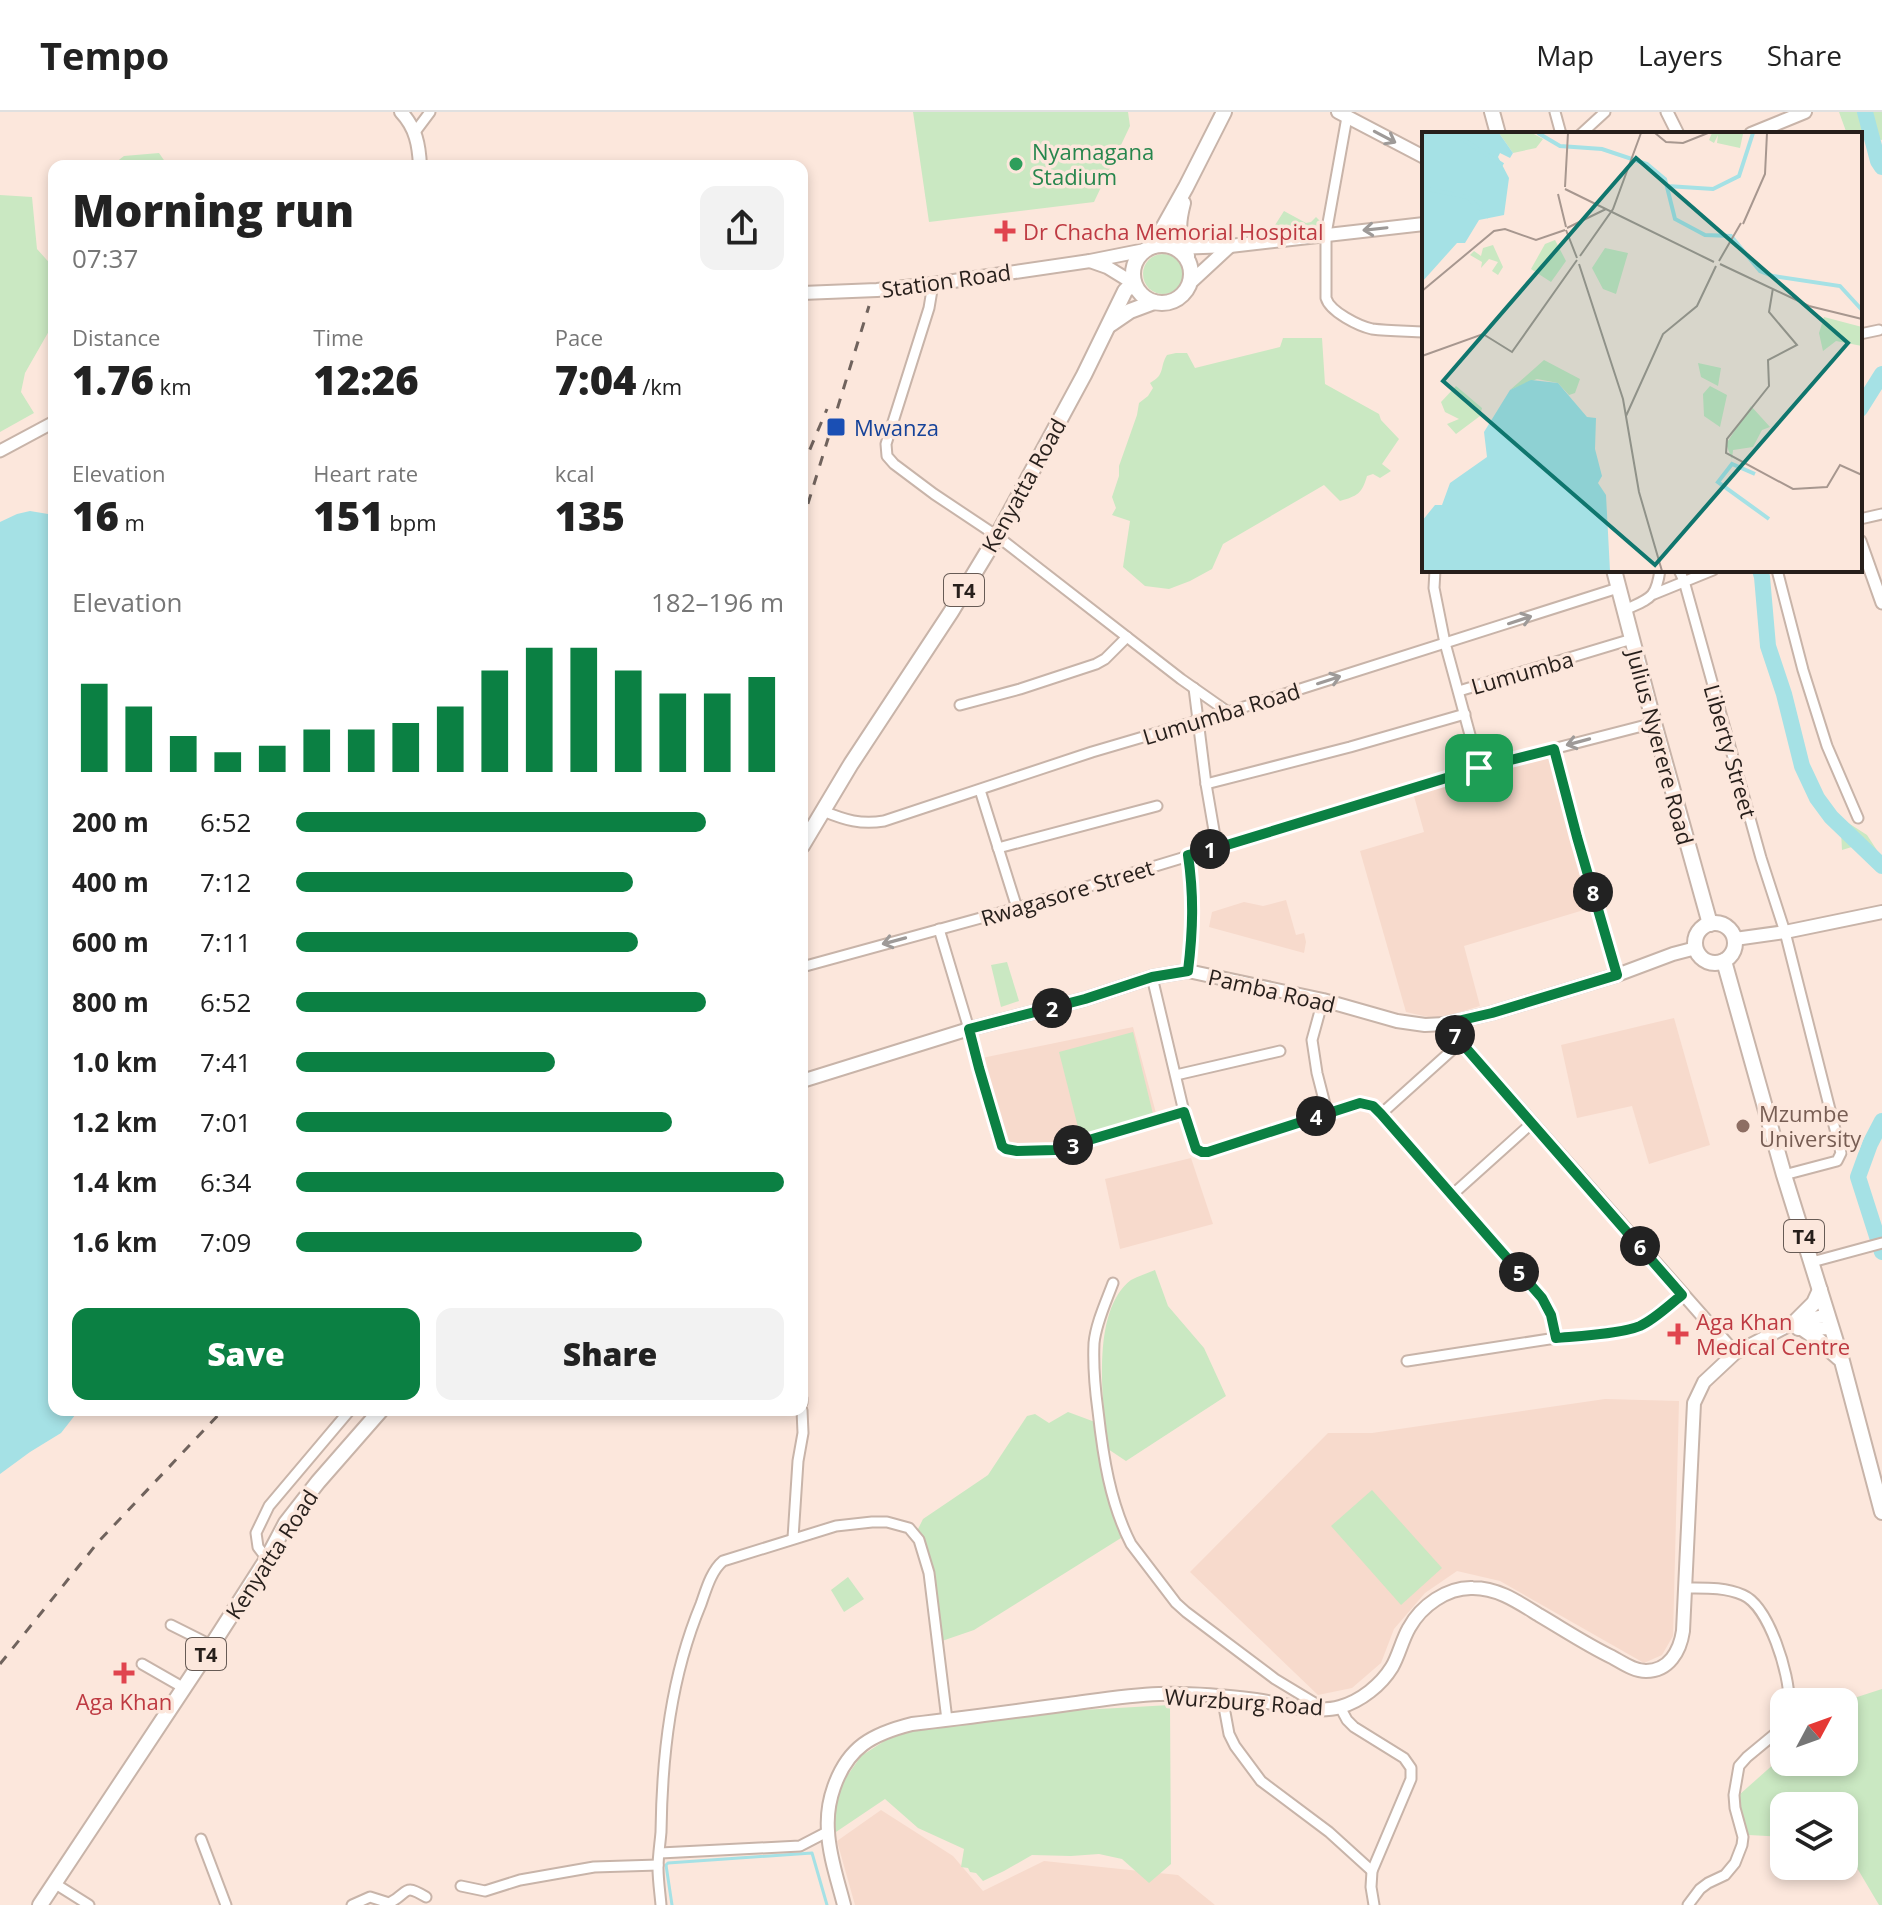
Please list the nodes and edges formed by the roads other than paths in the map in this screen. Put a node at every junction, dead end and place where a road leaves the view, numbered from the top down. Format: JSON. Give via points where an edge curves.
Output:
{"nodes":[{"id":1,"x":401,"y":112,"type":"edge"},
{"id":2,"x":430,"y":112,"type":"edge"},
{"id":3,"x":1224,"y":112,"type":"edge"},
{"id":4,"x":1492,"y":112,"type":"edge"},
{"id":5,"x":1555,"y":112,"type":"edge"},
{"id":6,"x":1605,"y":112,"type":"edge"},
{"id":7,"x":1667,"y":112,"type":"edge"},
{"id":8,"x":1805,"y":112,"type":"edge"},
{"id":9,"x":1342,"y":114,"type":"edge"},
{"id":10,"x":415,"y":132,"type":"junction"},
{"id":11,"x":1497,"y":132,"type":"edge"},
{"id":12,"x":1560,"y":132,"type":"edge"},
{"id":13,"x":1583,"y":132,"type":"edge"},
{"id":14,"x":1677,"y":132,"type":"edge"},
{"id":15,"x":1756,"y":132,"type":"edge"},
{"id":16,"x":1422,"y":156,"type":"edge"},
{"id":17,"x":420,"y":160,"type":"edge"},
{"id":18,"x":1186,"y":187,"type":"junction"},
{"id":19,"x":1422,"y":224,"type":"edge"},
{"id":20,"x":1326,"y":234,"type":"junction"},
{"id":21,"x":1230,"y":246,"type":"junction"},
{"id":22,"x":1149,"y":248,"type":"junction"},
{"id":23,"x":1183,"y":252,"type":"junction"},
{"id":24,"x":1090,"y":261,"type":"junction"},
{"id":25,"x":1191,"y":282,"type":"junction"},
{"id":26,"x":1133,"y":283,"type":"junction"},
{"id":27,"x":933,"y":284,"type":"junction"},
{"id":28,"x":808,"y":293,"type":"edge"},
{"id":29,"x":1154,"y":302,"type":"junction"},
{"id":30,"x":1110,"y":324,"type":"junction"},
{"id":31,"x":1879,"y":330,"type":"dead end"},
{"id":32,"x":1422,"y":332,"type":"edge"},
{"id":33,"x":1862,"y":334,"type":"edge"},
{"id":34,"x":48,"y":425,"type":"edge"},
{"id":35,"x":0,"y":451,"type":"edge"},
{"id":36,"x":1882,"y":514,"type":"edge"},
{"id":37,"x":1862,"y":519,"type":"edge"},
{"id":38,"x":997,"y":536,"type":"junction"},
{"id":39,"x":1862,"y":547,"type":"edge"},
{"id":40,"x":1435,"y":572,"type":"edge"},
{"id":41,"x":1614,"y":572,"type":"edge"},
{"id":42,"x":1660,"y":572,"type":"edge"},
{"id":43,"x":1680,"y":572,"type":"edge"},
{"id":44,"x":1708,"y":572,"type":"edge"},
{"id":45,"x":1778,"y":572,"type":"edge"},
{"id":46,"x":1684,"y":581,"type":"junction"},
{"id":47,"x":1618,"y":588,"type":"junction"},
{"id":48,"x":1654,"y":594,"type":"junction"},
{"id":49,"x":1882,"y":603,"type":"edge"},
{"id":50,"x":1625,"y":610,"type":"junction"},
{"id":51,"x":1127,"y":637,"type":"junction"},
{"id":52,"x":1632,"y":639,"type":"junction"},
{"id":53,"x":1445,"y":643,"type":"junction"},
{"id":54,"x":1194,"y":688,"type":"junction"},
{"id":55,"x":1459,"y":691,"type":"junction"},
{"id":56,"x":960,"y":705,"type":"dead end"},
{"id":57,"x":1228,"y":712,"type":"junction"},
{"id":58,"x":1465,"y":714,"type":"junction"},
{"id":59,"x":1198,"y":721,"type":"junction"},
{"id":60,"x":1654,"y":723,"type":"junction"},
{"id":61,"x":1554,"y":749,"type":"junction"},
{"id":62,"x":1479,"y":768,"type":"junction"},
{"id":63,"x":1206,"y":784,"type":"junction"},
{"id":64,"x":980,"y":790,"type":"junction"},
{"id":65,"x":1157,"y":806,"type":"dead end"},
{"id":66,"x":823,"y":811,"type":"junction"},
{"id":67,"x":1858,"y":818,"type":"dead end"},
{"id":68,"x":808,"y":836,"type":"edge"},
{"id":69,"x":998,"y":848,"type":"junction"},
{"id":70,"x":1217,"y":848,"type":"junction"},
{"id":71,"x":1188,"y":855,"type":"junction"},
{"id":72,"x":1017,"y":908,"type":"junction"},
{"id":73,"x":1882,"y":912,"type":"edge"},
{"id":74,"x":1710,"y":924,"type":"junction"},
{"id":75,"x":939,"y":929,"type":"junction"},
{"id":76,"x":1785,"y":932,"type":"junction"},
{"id":77,"x":1735,"y":939,"type":"junction"},
{"id":78,"x":1696,"y":948,"type":"junction"},
{"id":79,"x":1724,"y":961,"type":"junction"},
{"id":80,"x":808,"y":965,"type":"edge"},
{"id":81,"x":1188,"y":971,"type":"junction"},
{"id":82,"x":1617,"y":975,"type":"junction"},
{"id":83,"x":1152,"y":977,"type":"junction"},
{"id":84,"x":1323,"y":1000,"type":"junction"},
{"id":85,"x":1445,"y":1024,"type":"junction"},
{"id":86,"x":969,"y":1029,"type":"junction"},
{"id":87,"x":1461,"y":1042,"type":"junction"},
{"id":88,"x":1280,"y":1051,"type":"dead end"},
{"id":89,"x":1176,"y":1075,"type":"junction"},
{"id":90,"x":808,"y":1079,"type":"edge"},
{"id":91,"x":1184,"y":1112,"type":"junction"},
{"id":92,"x":1327,"y":1112,"type":"junction"},
{"id":93,"x":1381,"y":1114,"type":"junction"},
{"id":94,"x":1532,"y":1123,"type":"junction"},
{"id":95,"x":1784,"y":1175,"type":"junction"},
{"id":96,"x":1452,"y":1195,"type":"junction"},
{"id":97,"x":1882,"y":1243,"type":"edge"},
{"id":98,"x":1812,"y":1262,"type":"junction"},
{"id":99,"x":1113,"y":1283,"type":"dead end"},
{"id":100,"x":1820,"y":1290,"type":"junction"},
{"id":101,"x":1682,"y":1295,"type":"junction"},
{"id":102,"x":1830,"y":1322,"type":"junction"},
{"id":103,"x":1798,"y":1325,"type":"junction"},
{"id":104,"x":1556,"y":1338,"type":"junction"},
{"id":105,"x":1735,"y":1353,"type":"junction"},
{"id":106,"x":1407,"y":1361,"type":"dead end"},
{"id":107,"x":1842,"y":1361,"type":"junction"},
{"id":108,"x":345,"y":1416,"type":"edge"},
{"id":109,"x":376,"y":1416,"type":"edge"},
{"id":110,"x":802,"y":1416,"type":"edge"},
{"id":111,"x":1882,"y":1512,"type":"edge"},
{"id":112,"x":793,"y":1538,"type":"junction"},
{"id":113,"x":267,"y":1559,"type":"junction"},
{"id":114,"x":1686,"y":1588,"type":"junction"},
{"id":115,"x":171,"y":1625,"type":"dead end"},
{"id":116,"x":211,"y":1645,"type":"junction"},
{"id":117,"x":142,"y":1664,"type":"dead end"},
{"id":118,"x":184,"y":1688,"type":"junction"},
{"id":119,"x":1790,"y":1688,"type":"edge"},
{"id":120,"x":1222,"y":1696,"type":"junction"},
{"id":121,"x":1340,"y":1707,"type":"junction"},
{"id":122,"x":1325,"y":1709,"type":"junction"},
{"id":123,"x":947,"y":1720,"type":"junction"},
{"id":124,"x":1770,"y":1738,"type":"edge"},
{"id":125,"x":827,"y":1832,"type":"junction"},
{"id":126,"x":201,"y":1839,"type":"dead end"},
{"id":127,"x":660,"y":1853,"type":"junction"},
{"id":128,"x":658,"y":1865,"type":"junction"},
{"id":129,"x":1372,"y":1871,"type":"junction"},
{"id":130,"x":54,"y":1883,"type":"junction"},
{"id":131,"x":461,"y":1886,"type":"dead end"},
{"id":132,"x":426,"y":1897,"type":"dead end"},
{"id":133,"x":40,"y":1905,"type":"edge"},
{"id":134,"x":89,"y":1905,"type":"edge"},
{"id":135,"x":226,"y":1905,"type":"edge"},
{"id":136,"x":352,"y":1905,"type":"edge"},
{"id":137,"x":661,"y":1905,"type":"edge"},
{"id":138,"x":844,"y":1905,"type":"edge"},
{"id":139,"x":1374,"y":1905,"type":"edge"},
{"id":140,"x":1688,"y":1905,"type":"edge"}],
"edges":[{"from":1,"to":10,"type":"main road"},
{"from":2,"to":10,"type":"street"},
{"from":3,"to":18,"type":"highway","number":"T4"},
{"from":4,"to":11,"type":"highway"},
{"from":5,"to":12,"type":"street"},
{"from":6,"to":13,"type":"street"},
{"from":7,"to":14,"type":"street"},
{"from":8,"to":15,"type":"main road"},
{"from":9,"to":16,"type":"main road","one_way":true},
{"from":9,"to":20,"type":"street"},
{"from":10,"to":17,"type":"main road"},
{"from":18,"to":22,"type":"highway","number":"T4"},
{"from":18,"to":23,"type":"highway","number":"T4","via":[[1178,224]]},
{"from":19,"to":20,"type":"main road","one_way":true},
{"from":20,"to":21,"type":"main road"},
{"from":20,"to":32,"type":"street","via":[[1328,305],[1369,328]]},
{"from":21,"to":23,"type":"main road"},
{"from":21,"to":25,"type":"main road"},
{"from":22,"to":23,"type":"highway","via":[[1162,245]]},
{"from":22,"to":24,"type":"main road","name":"Station Road"},
{"from":22,"to":26,"type":"highway","number":"T4","via":[[1138,257]]},
{"from":23,"to":25,"type":"highway","number":"T4"},
{"from":24,"to":26,"type":"main road"},
{"from":24,"to":27,"type":"main road","name":"Station Road"},
{"from":25,"to":29,"type":"highway","via":[[1173,302]]},
{"from":26,"to":29,"type":"highway"},
{"from":26,"to":30,"type":"highway","name":"Kenyatta Road","number":"T4"},
{"from":27,"to":28,"type":"main road","name":"Station Road"},
{"from":27,"to":38,"type":"street","via":[[886,444],[887,456]]},
{"from":29,"to":30,"type":"highway"},
{"from":30,"to":38,"type":"highway","name":"Kenyatta Road","number":"T4"},
{"from":31,"to":33,"type":"street"},
{"from":34,"to":35,"type":"street"},
{"from":36,"to":37,"type":"street"},
{"from":38,"to":51,"type":"street"},
{"from":38,"to":66,"type":"highway","name":"Kenyatta Road","number":"T4"},
{"from":39,"to":49,"type":"street"},
{"from":40,"to":53,"type":"street","name":"Lumumba"},
{"from":41,"to":47,"type":"highway","name":"Julius Nyerere Road"},
{"from":42,"to":48,"type":"street"},
{"from":43,"to":46,"type":"street","name":"Liberty Street"},
{"from":44,"to":46,"type":"street"},
{"from":45,"to":67,"type":"street","via":[[1827,746]]},
{"from":46,"to":48,"type":"street"},
{"from":46,"to":76,"type":"street","name":"Liberty Street"},
{"from":47,"to":50,"type":"highway","name":"Julius Nyerere Road"},
{"from":53,"to":47,"type":"street","name":"Lumumba Road","one_way":true},
{"from":48,"to":50,"type":"street"},
{"from":50,"to":52,"type":"highway","name":"Julius Nyerere Road"},
{"from":51,"to":54,"type":"street"},
{"from":51,"to":56,"type":"street","via":[[1096,664]]},
{"from":52,"to":55,"type":"street","name":"Lumumba"},
{"from":52,"to":60,"type":"highway","name":"Julius Nyerere Road"},
{"from":53,"to":55,"type":"street","name":"Lumumba"},
{"from":57,"to":53,"type":"street","name":"Lumumba Road","one_way":true},
{"from":54,"to":57,"type":"street"},
{"from":54,"to":59,"type":"street"},
{"from":55,"to":58,"type":"street"},
{"from":57,"to":59,"type":"street","name":"Lumumba Road"},
{"from":58,"to":62,"type":"street"},
{"from":58,"to":63,"type":"street"},
{"from":59,"to":63,"type":"street"},
{"from":59,"to":64,"type":"street","name":"Lumumba Road"},
{"from":60,"to":61,"type":"street","name":"Rwagasore Street","one_way":true},
{"from":60,"to":74,"type":"highway","name":"Julius Nyerere Road"},
{"from":61,"to":62,"type":"street","name":"Rwagasore Street"},
{"from":61,"to":82,"type":"street"},
{"from":62,"to":70,"type":"street","name":"Rwagasore Street"},
{"from":63,"to":70,"type":"street"},
{"from":64,"to":66,"type":"street","name":"Lumumba Road","via":[[869,824]]},
{"from":64,"to":69,"type":"street"},
{"from":65,"to":69,"type":"street"},
{"from":66,"to":68,"type":"highway","name":"Kenyatta Road","number":"T4"},
{"from":69,"to":72,"type":"street"},
{"from":70,"to":71,"type":"street","name":"Rwagasore Street"},
{"from":71,"to":72,"type":"street","name":"Rwagasore Street"},
{"from":71,"to":81,"type":"street","via":[[1193,926]]},
{"from":72,"to":75,"type":"street","name":"Rwagasore Street"},
{"from":73,"to":76,"type":"main road"},
{"from":74,"to":77,"type":"highway","via":[[1725,926]]},
{"from":74,"to":78,"type":"highway","via":[[1697,935]]},
{"from":75,"to":80,"type":"street","name":"Rwagasore Street","one_way":true},
{"from":75,"to":86,"type":"street"},
{"from":76,"to":77,"type":"main road"},
{"from":76,"to":95,"type":"street","name":"Liberty Street","via":[[1841,1153],[1837,1161]]},
{"from":77,"to":79,"type":"highway","via":[[1733,952]]},
{"from":78,"to":79,"type":"highway","via":[[1712,963]]},
{"from":78,"to":82,"type":"main road","name":"Pamba Road"},
{"from":79,"to":95,"type":"highway","number":"T4"},
{"from":81,"to":83,"type":"main road","name":"Pamba Road"},
{"from":81,"to":84,"type":"main road","name":"Pamba Road"},
{"from":82,"to":85,"type":"main road","name":"Pamba Road"},
{"from":83,"to":86,"type":"main road","name":"Pamba Road"},
{"from":83,"to":89,"type":"street"},
{"from":84,"to":85,"type":"main road","name":"Pamba Road","via":[[1397,1021]]},
{"from":84,"to":92,"type":"street","via":[[1312,1040]]},
{"from":85,"to":87,"type":"street"},
{"from":86,"to":90,"type":"main road","name":"Pamba Road"},
{"from":86,"to":91,"type":"street","via":[[998,1137],[1006,1149],[1055,1150]]},
{"from":87,"to":93,"type":"street"},
{"from":87,"to":94,"type":"street"},
{"from":88,"to":89,"type":"street"},
{"from":89,"to":91,"type":"street"},
{"from":91,"to":92,"type":"street","via":[[1192,1141],[1202,1152]]},
{"from":92,"to":93,"type":"street","via":[[1360,1103]]},
{"from":93,"to":96,"type":"street"},
{"from":94,"to":96,"type":"street"},
{"from":94,"to":101,"type":"street"},
{"from":95,"to":98,"type":"highway","number":"T4"},
{"from":96,"to":104,"type":"street","via":[[1542,1298]]},
{"from":97,"to":98,"type":"street"},
{"from":98,"to":100,"type":"highway","number":"T4"},
{"from":99,"to":122,"type":"street","via":[[1094,1341],[1094,1366],[1103,1457],[1126,1533],[1186,1612],[1275,1679]]},
{"from":100,"to":102,"type":"highway","number":"T4"},
{"from":100,"to":103,"type":"highway"},
{"from":101,"to":104,"type":"street","via":[[1640,1326]]},
{"from":101,"to":105,"type":"street"},
{"from":102,"to":103,"type":"main road","name":"Wurzburg Road"},
{"from":102,"to":107,"type":"highway","number":"T4"},
{"from":103,"to":105,"type":"main road","name":"Wurzburg Road"},
{"from":103,"to":107,"type":"highway"},
{"from":104,"to":106,"type":"street"},
{"from":105,"to":114,"type":"main road","name":"Wurzburg Road","via":[[1704,1382],[1694,1403]]},
{"from":107,"to":111,"type":"highway","number":"T4"},
{"from":108,"to":113,"type":"street","via":[[269,1506],[256,1533]]},
{"from":109,"to":113,"type":"highway","name":"Kenyatta Road","number":"T4","via":[[286,1523]]},
{"from":110,"to":112,"type":"street"},
{"from":112,"to":123,"type":"street","via":[[872,1522],[902,1525],[914,1533],[929,1573]]},
{"from":112,"to":127,"type":"street","via":[[723,1561],[715,1569],[685,1646],[670,1714]]},
{"from":113,"to":116,"type":"highway","name":"Kenyatta Road","number":"T4"},
{"from":114,"to":119,"type":"street","via":[[1746,1595],[1762,1612]]},
{"from":114,"to":121,"type":"main road","name":"Wurzburg Road","via":[[1676,1656],[1643,1671],[1503,1593],[1463,1588],[1448,1593],[1419,1615],[1380,1683]]},
{"from":115,"to":116,"type":"street"},
{"from":116,"to":118,"type":"highway","name":"Kenyatta Road","number":"T4"},
{"from":117,"to":118,"type":"street"},
{"from":118,"to":130,"type":"highway","name":"Kenyatta Road","number":"T4"},
{"from":120,"to":122,"type":"main road","name":"Wurzburg Road"},
{"from":120,"to":123,"type":"main road","name":"Wurzburg Road","via":[[1157,1694]]},
{"from":120,"to":129,"type":"street","via":[[1229,1734],[1261,1781]]},
{"from":121,"to":122,"type":"main road","name":"Wurzburg Road"},
{"from":121,"to":129,"type":"street","via":[[1354,1727],[1404,1758],[1411,1768]]},
{"from":123,"to":125,"type":"main road","name":"Wurzburg Road","via":[[889,1729],[851,1754],[838,1775]]},
{"from":124,"to":140,"type":"street","via":[[1739,1766],[1735,1808],[1743,1837],[1741,1852],[1727,1874],[1700,1889]]},
{"from":125,"to":127,"type":"street","via":[[800,1846]]},
{"from":125,"to":138,"type":"main road","name":"Wurzburg Road"},
{"from":126,"to":135,"type":"street"},
{"from":127,"to":128,"type":"street"},
{"from":128,"to":131,"type":"street","via":[[594,1867],[485,1891]]},
{"from":128,"to":137,"type":"street"},
{"from":129,"to":139,"type":"street"},
{"from":130,"to":133,"type":"highway","name":"Kenyatta Road","number":"T4"},
{"from":130,"to":134,"type":"street"},
{"from":132,"to":136,"type":"street","via":[[410,1889],[389,1903],[370,1897]]}]}
